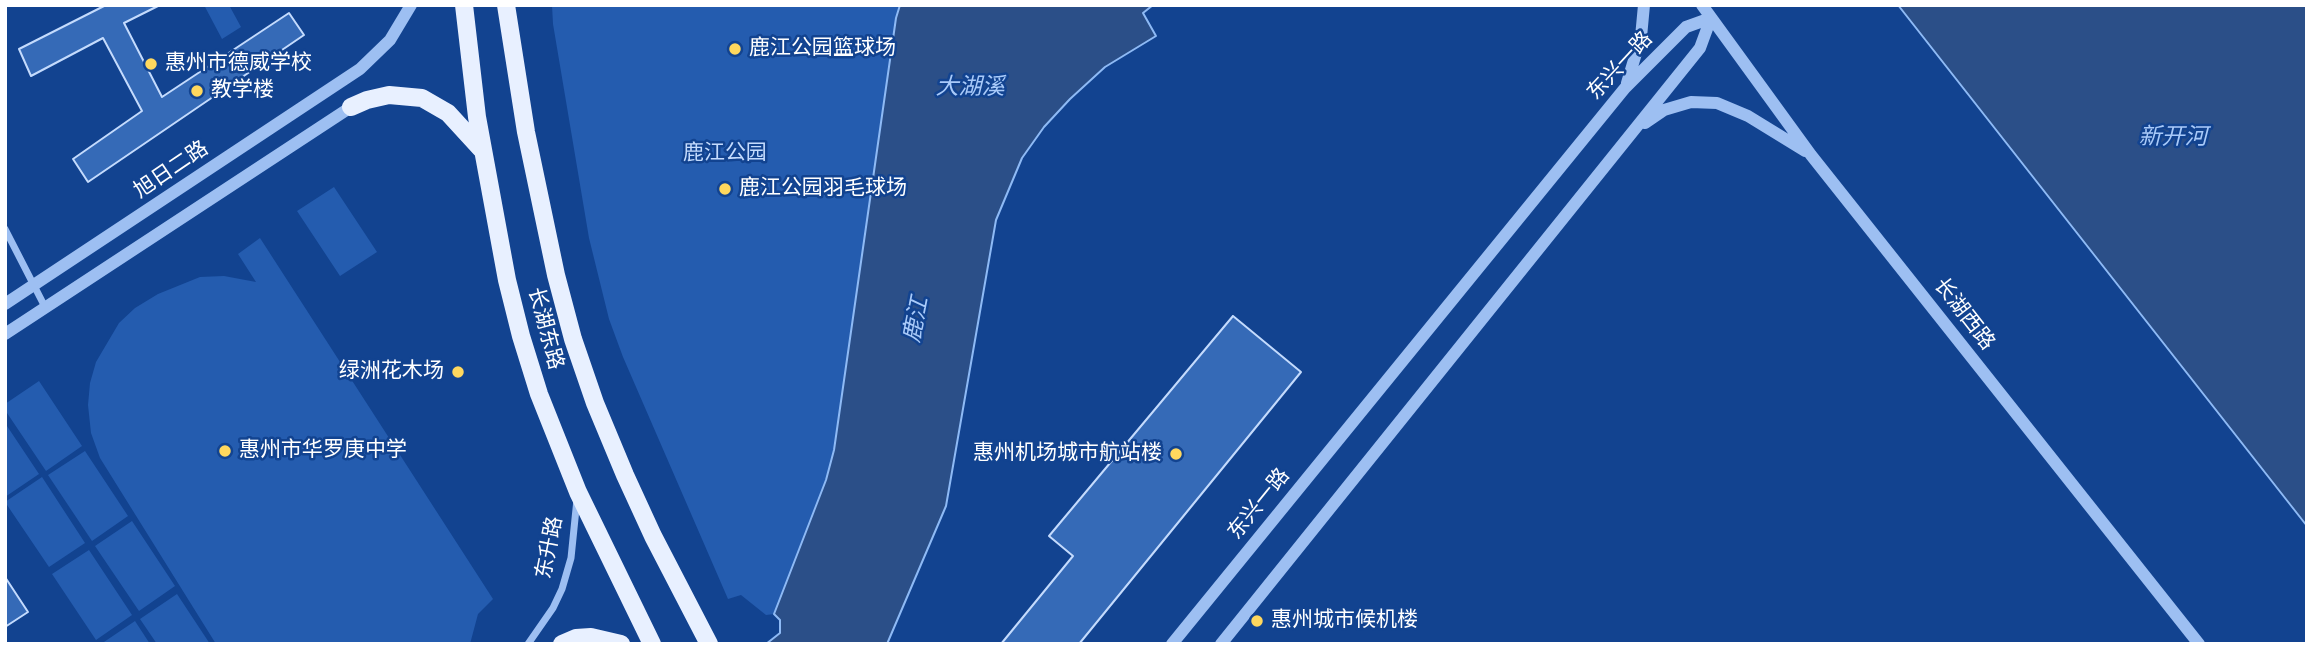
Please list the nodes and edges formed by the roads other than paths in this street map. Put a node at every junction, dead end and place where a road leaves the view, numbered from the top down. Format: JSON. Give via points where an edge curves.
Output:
{"nodes":[{"id":1,"x":411,"y":5,"type":"edge"},
{"id":2,"x":464,"y":5,"type":"edge"},
{"id":3,"x":508,"y":5,"type":"edge"},
{"id":4,"x":1644,"y":5,"type":"edge"},
{"id":5,"x":1702,"y":5,"type":"edge"},
{"id":6,"x":1712,"y":18,"type":"junction"},
{"id":7,"x":1625,"y":88,"type":"junction"},
{"id":8,"x":351,"y":107,"type":"joint"},
{"id":9,"x":1633,"y":131,"type":"junction"},
{"id":10,"x":483,"y":152,"type":"junction"},
{"id":11,"x":1811,"y":155,"type":"junction"},
{"id":12,"x":5,"y":229,"type":"edge"},
{"id":13,"x":33,"y":285,"type":"junction"},
{"id":14,"x":5,"y":304,"type":"edge"},
{"id":15,"x":45,"y":307,"type":"junction"},
{"id":16,"x":5,"y":334,"type":"edge"},
{"id":17,"x":578,"y":492,"type":"junction"},
{"id":18,"x":528,"y":644,"type":"edge"},
{"id":19,"x":562,"y":644,"type":"edge"},
{"id":20,"x":621,"y":644,"type":"edge"},
{"id":21,"x":652,"y":644,"type":"edge"},
{"id":22,"x":709,"y":644,"type":"edge"},
{"id":23,"x":1172,"y":644,"type":"edge"},
{"id":24,"x":1221,"y":644,"type":"edge"},
{"id":25,"x":2199,"y":644,"type":"edge"}],
"edges":[{"from":1,"to":13,"type":"street","name":"旭日二路","via":[[390,40],[360,69]]},
{"from":2,"to":10,"type":"main road","name":"长湖东路"},
{"from":3,"to":22,"type":"main road","name":"长湖东路","via":[[526,132],[556,275],[579,357],[625,475]]},
{"from":4,"to":7,"type":"street","via":[[1639,48]]},
{"from":5,"to":6,"type":"street","name":"长湖西路"},
{"from":6,"to":7,"type":"street","name":"东兴一路","via":[[1686,27]]},
{"from":6,"to":9,"type":"street","via":[[1700,48]]},
{"from":6,"to":11,"type":"street","name":"长湖西路"},
{"from":7,"to":23,"type":"street","name":"东兴一路"},
{"from":8,"to":10,"type":"main road","via":[[389,95],[422,98],[448,113]]},
{"from":8,"to":15,"type":"street","name":"旭日二路"},
{"from":9,"to":11,"type":"street","via":[[1664,110],[1691,102],[1717,103],[1748,116]]},
{"from":9,"to":24,"type":"street"},
{"from":10,"to":17,"type":"main road","name":"长湖东路","via":[[521,336]]},
{"from":11,"to":25,"type":"street","name":"长湖西路"},
{"from":12,"to":13,"type":"street"},
{"from":13,"to":14,"type":"street","name":"旭日二路"},
{"from":13,"to":15,"type":"street"},
{"from":15,"to":16,"type":"street","name":"旭日二路"},
{"from":17,"to":18,"type":"street","name":"东升路","via":[[571,558],[562,589]]},
{"from":17,"to":21,"type":"main road","name":"长湖东路"},
{"from":19,"to":20,"type":"main road","via":[[583,637]]}]}
